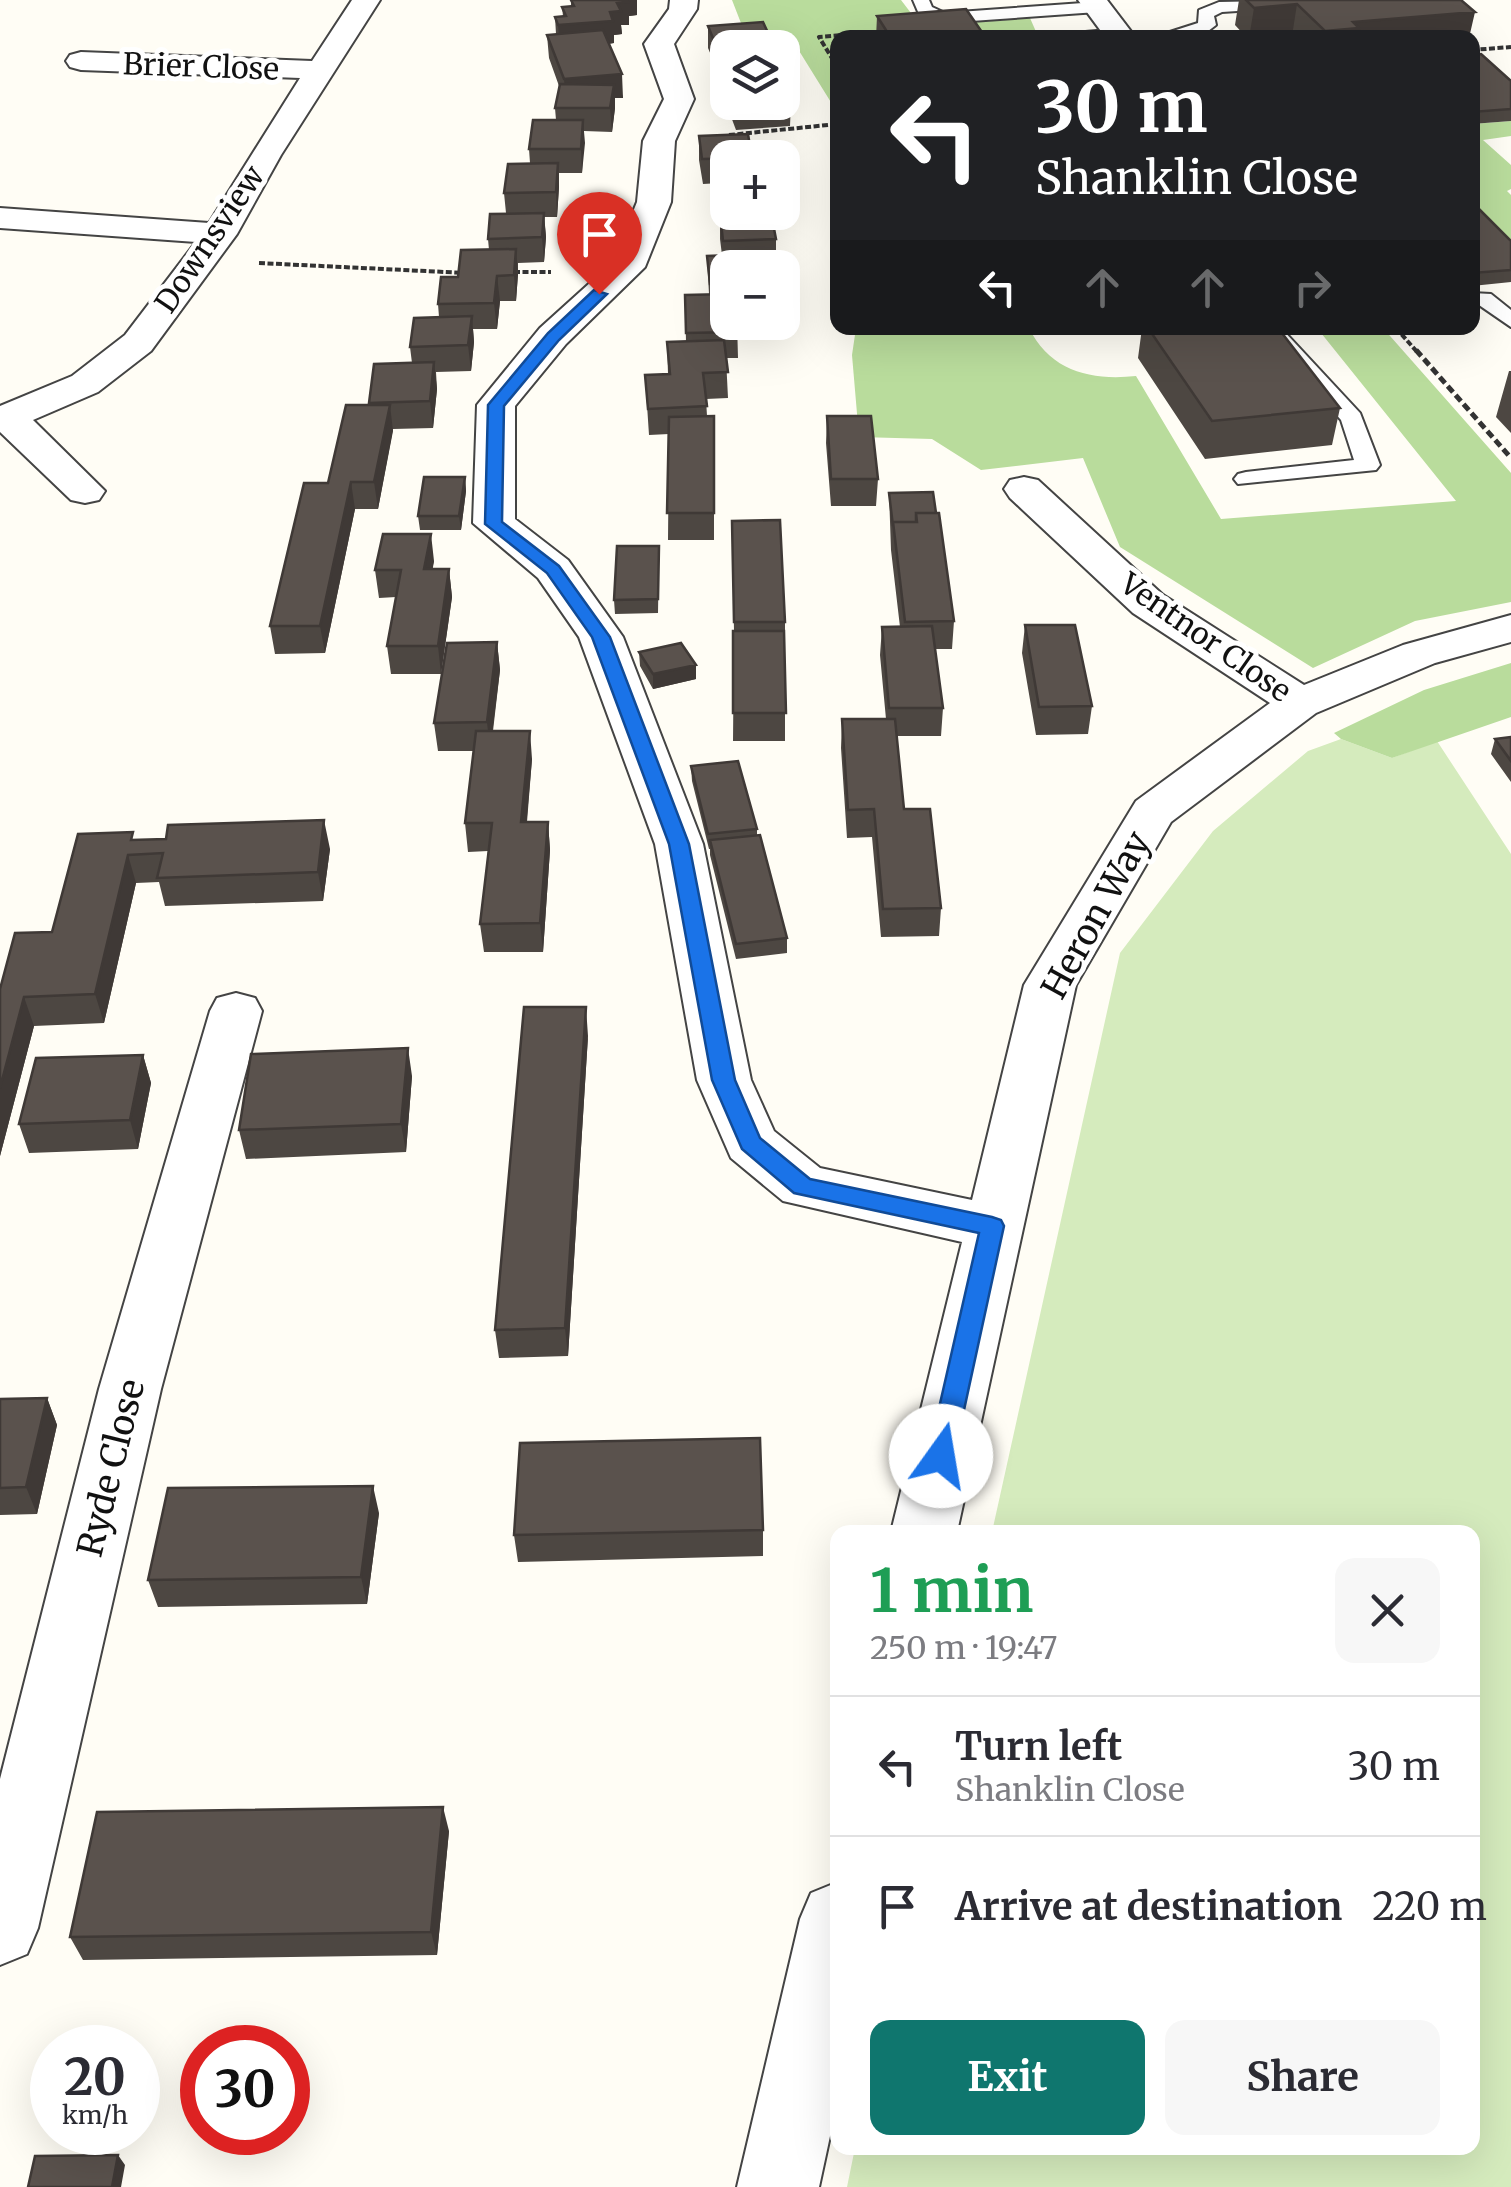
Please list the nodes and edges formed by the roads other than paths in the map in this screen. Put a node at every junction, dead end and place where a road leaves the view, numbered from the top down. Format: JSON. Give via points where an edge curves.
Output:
{"nodes":[{"id":1,"x":366,"y":0,"type":"edge"},
{"id":2,"x":684,"y":0,"type":"edge"},
{"id":3,"x":921,"y":0,"type":"edge"},
{"id":4,"x":1329,"y":0,"type":"edge"},
{"id":5,"x":1094,"y":3,"type":"edge"},
{"id":6,"x":1115,"y":30,"type":"edge"},
{"id":7,"x":1202,"y":30,"type":"edge"},
{"id":8,"x":81,"y":61,"type":"dead end"},
{"id":9,"x":320,"y":70,"type":"junction"},
{"id":10,"x":0,"y":218,"type":"edge"},
{"id":11,"x":210,"y":247,"type":"junction"},
{"id":12,"x":1480,"y":298,"type":"edge"},
{"id":13,"x":1511,"y":321,"type":"edge"},
{"id":14,"x":1275,"y":335,"type":"edge"},
{"id":15,"x":4,"y":419,"type":"edge"},
{"id":16,"x":1246,"y":479,"type":"dead end"},
{"id":17,"x":1024,"y":489,"type":"dead end"},
{"id":18,"x":84,"y":491,"type":"dead end"},
{"id":19,"x":1511,"y":628,"type":"edge"},
{"id":20,"x":1300,"y":703,"type":"junction"},
{"id":21,"x":236,"y":1011,"type":"dead end"},
{"id":22,"x":992,"y":1226,"type":"junction"},
{"id":23,"x":926,"y":1525,"type":"edge"},
{"id":24,"x":0,"y":1928,"type":"edge"},
{"id":25,"x":830,"y":1956,"type":"edge"},
{"id":26,"x":778,"y":2187,"type":"edge"}],
"edges":[{"from":1,"to":9,"type":"street","name":"Downsview"},
{"from":2,"to":22,"type":"street","via":[[659,44],[679,99],[659,141],[654,202],[628,267],[553,336],[496,405],[494,524],[553,569],[601,637],[679,844],[724,1080],[750,1143],[803,1186]]},
{"from":3,"to":5,"type":"lane","via":[[942,18]]},
{"from":4,"to":7,"type":"lane","via":[[1219,7],[1204,14]]},
{"from":5,"to":6,"type":"street"},
{"from":8,"to":9,"type":"street","name":"Brier Close"},
{"from":9,"to":11,"type":"street","name":"Downsview"},
{"from":10,"to":11,"type":"street"},
{"from":11,"to":15,"type":"street","name":"Downsview","via":[[138,343],[85,384]]},
{"from":12,"to":13,"type":"lane"},
{"from":14,"to":16,"type":"lane","via":[[1352,418],[1368,465]]},
{"from":15,"to":18,"type":"street"},
{"from":17,"to":20,"type":"street","name":"Ventnor Close","via":[[1148,604]]},
{"from":19,"to":20,"type":"street","name":"Heron Way","via":[[1419,654]]},
{"from":20,"to":22,"type":"street","name":"Heron Way","via":[[1152,812],[1068,954],[1050,985]]},
{"from":21,"to":24,"type":"street","name":"Ryde Close","via":[[130,1389]]},
{"from":22,"to":23,"type":"street","name":"Heron Way"},
{"from":25,"to":26,"type":"street"}]}
